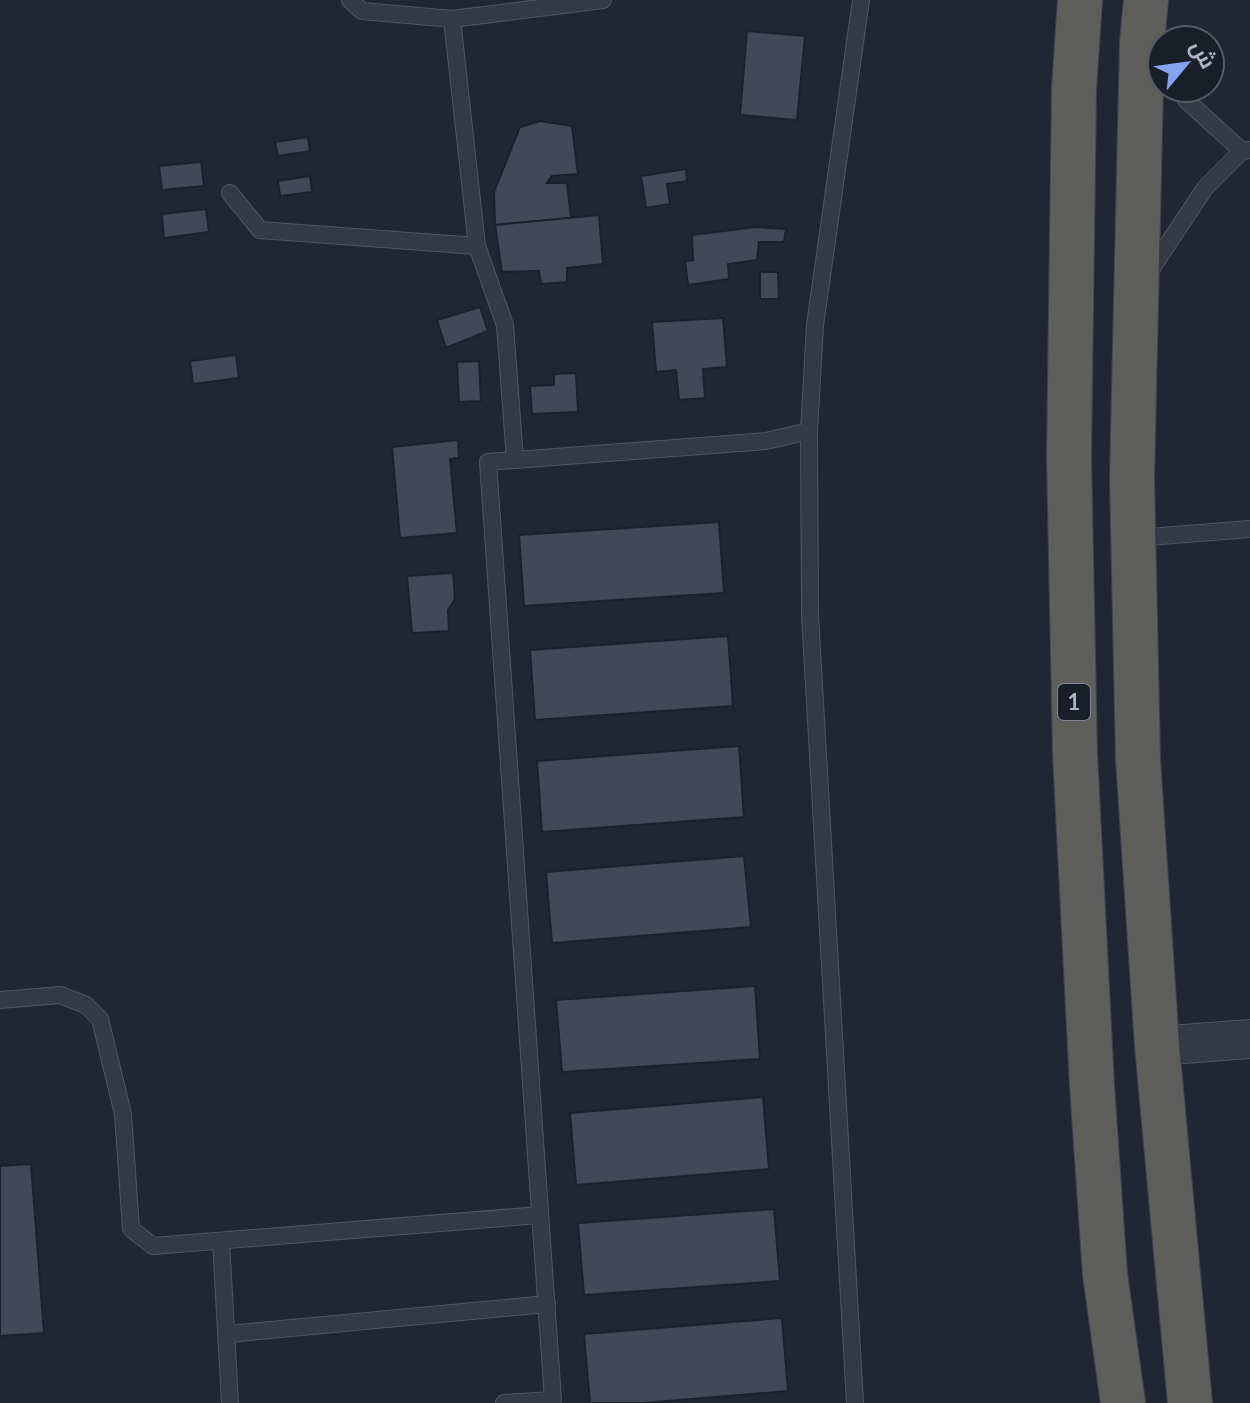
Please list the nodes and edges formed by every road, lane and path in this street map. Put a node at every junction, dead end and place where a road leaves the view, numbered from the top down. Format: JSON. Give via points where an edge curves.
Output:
{"nodes":[{"id":1,"x":350,"y":0,"type":"edge"},
{"id":2,"x":603,"y":0,"type":"edge"},
{"id":3,"x":861,"y":0,"type":"edge"},
{"id":4,"x":1080,"y":0,"type":"edge"},
{"id":5,"x":452,"y":19,"type":"junction"},
{"id":6,"x":1146,"y":77,"type":"edge"},
{"id":7,"x":1191,"y":104,"type":"edge"},
{"id":8,"x":1246,"y":151,"type":"edge"},
{"id":9,"x":230,"y":193,"type":"dead end"},
{"id":10,"x":477,"y":246,"type":"junction"},
{"id":11,"x":1136,"y":292,"type":"junction"},
{"id":12,"x":809,"y":431,"type":"junction"},
{"id":13,"x":515,"y":460,"type":"junction"},
{"id":14,"x":1250,"y":529,"type":"edge"},
{"id":15,"x":1133,"y":538,"type":"junction"},
{"id":16,"x":0,"y":1000,"type":"edge"},
{"id":17,"x":1250,"y":1039,"type":"edge"},
{"id":18,"x":1157,"y":1046,"type":"junction"},
{"id":19,"x":540,"y":1215,"type":"junction"},
{"id":20,"x":221,"y":1241,"type":"junction"},
{"id":21,"x":547,"y":1304,"type":"junction"},
{"id":22,"x":228,"y":1334,"type":"junction"},
{"id":23,"x":230,"y":1403,"type":"edge"},
{"id":24,"x":504,"y":1403,"type":"edge"},
{"id":25,"x":855,"y":1403,"type":"edge"},
{"id":26,"x":1123,"y":1403,"type":"edge"},
{"id":27,"x":1190,"y":1403,"type":"edge"}],
"edges":[{"from":1,"to":5,"type":"lane","via":[[362,11]]},
{"from":2,"to":5,"type":"lane"},
{"from":3,"to":12,"type":"lane","via":[[815,325]]},
{"from":4,"to":26,"type":"highway","number":"1","via":[[1069,457],[1075,754],[1104,1259]]},
{"from":5,"to":10,"type":"lane"},
{"from":6,"to":11,"type":"highway"},
{"from":7,"to":8,"type":"lane"},
{"from":8,"to":11,"type":"lane","via":[[1205,188]]},
{"from":9,"to":10,"type":"lane","via":[[260,230]]},
{"from":10,"to":13,"type":"lane","via":[[505,325]]},
{"from":11,"to":15,"type":"highway"},
{"from":12,"to":13,"type":"lane","via":[[766,441]]},
{"from":12,"to":25,"type":"lane","via":[[810,615]]},
{"from":13,"to":19,"type":"lane","via":[[488,462]]},
{"from":14,"to":15,"type":"lane"},
{"from":15,"to":18,"type":"highway","via":[[1138,760]]},
{"from":16,"to":20,"type":"lane","via":[[60,995],[86,1005],[100,1019],[123,1114],[131,1229],[153,1246]]},
{"from":17,"to":18,"type":"street"},
{"from":18,"to":27,"type":"highway"},
{"from":19,"to":20,"type":"lane"},
{"from":19,"to":21,"type":"lane"},
{"from":20,"to":22,"type":"lane"},
{"from":21,"to":22,"type":"lane"},
{"from":21,"to":24,"type":"lane","via":[[553,1400]]},
{"from":22,"to":23,"type":"lane"}]}
